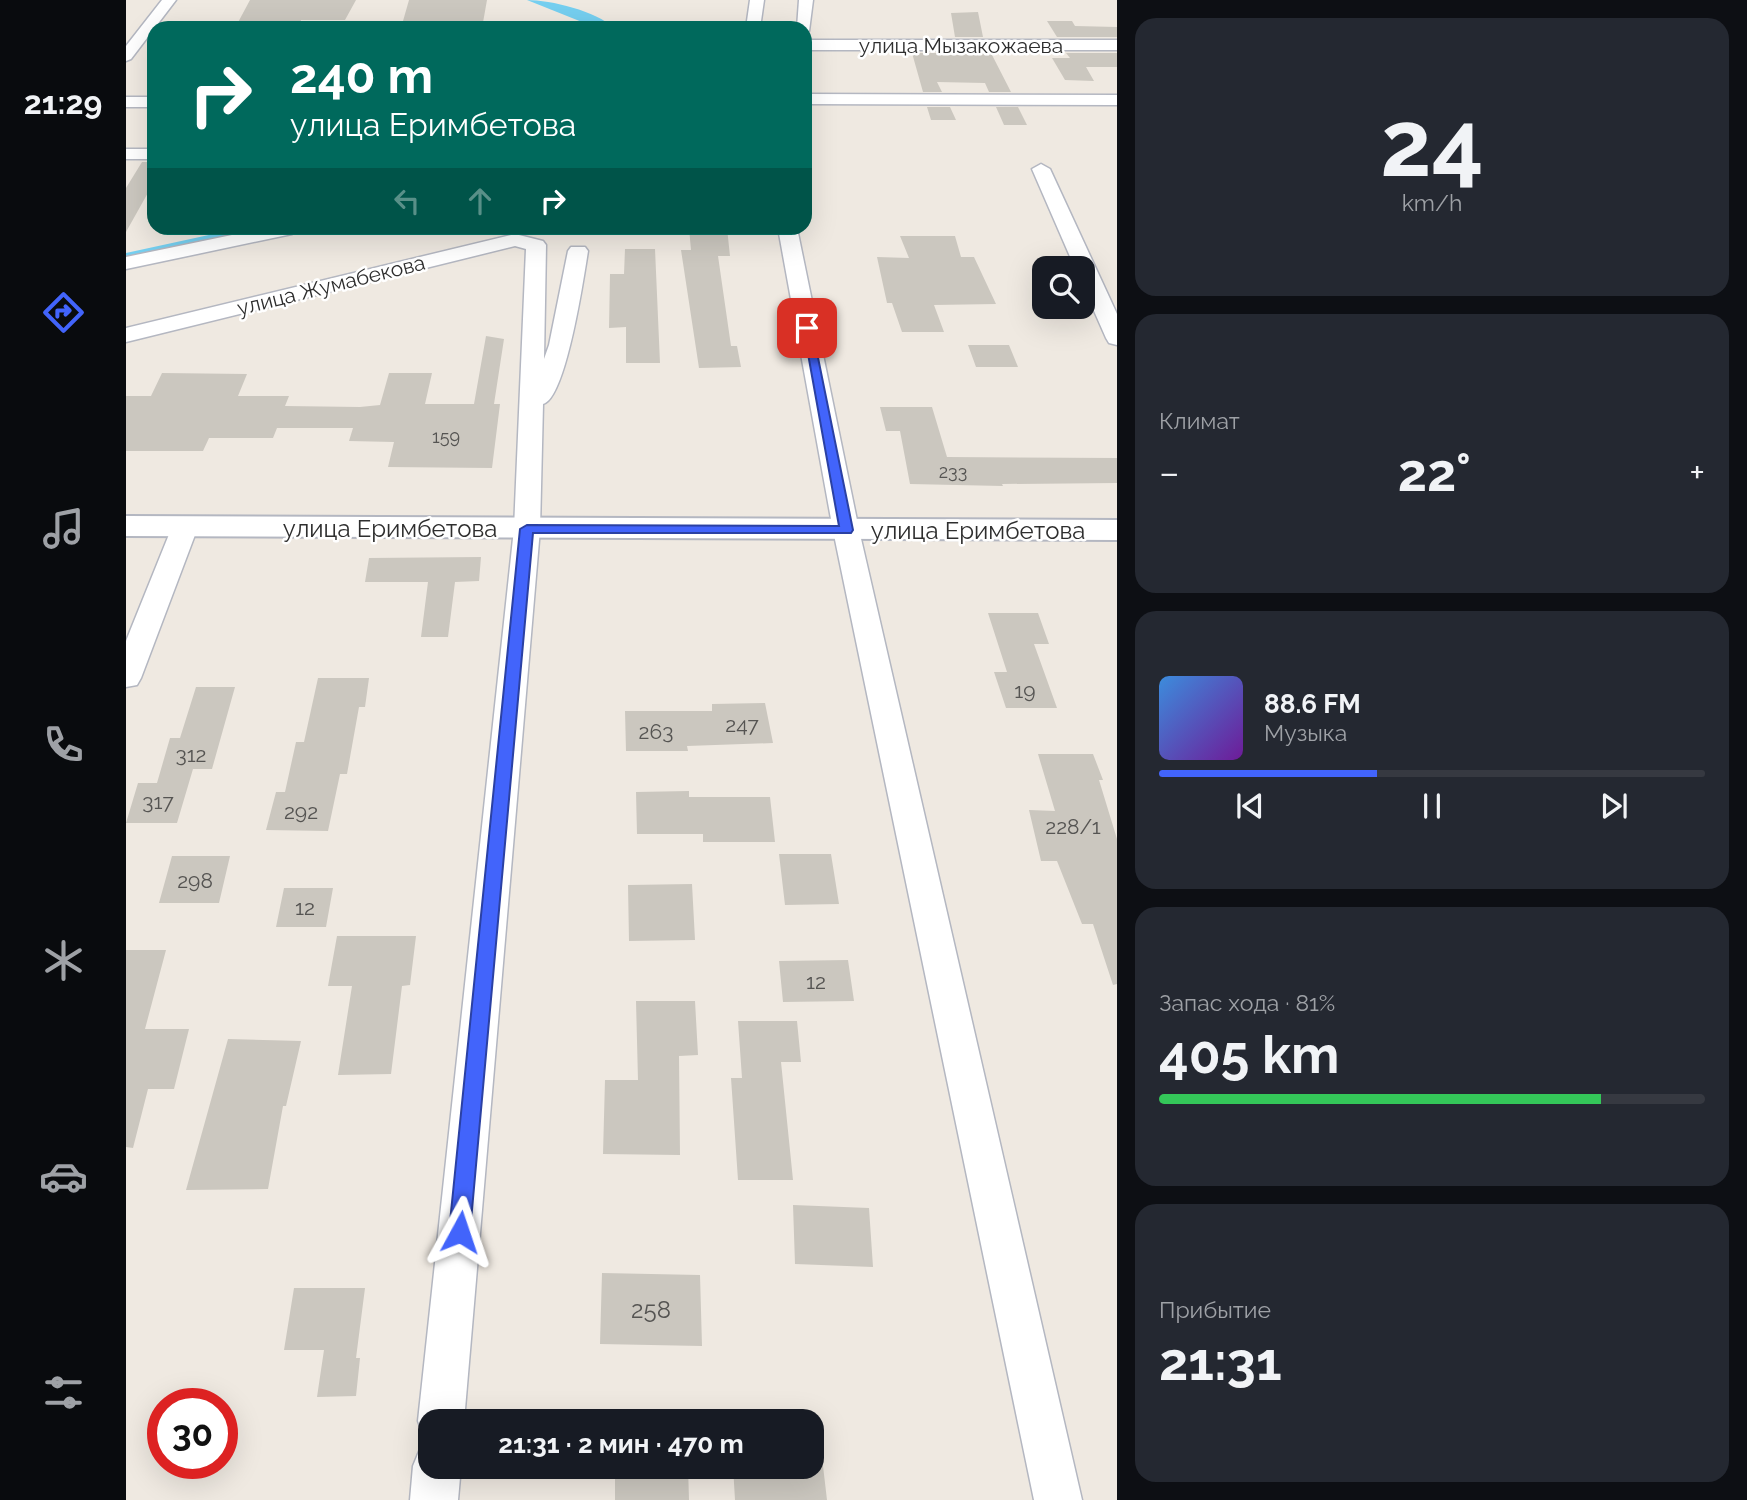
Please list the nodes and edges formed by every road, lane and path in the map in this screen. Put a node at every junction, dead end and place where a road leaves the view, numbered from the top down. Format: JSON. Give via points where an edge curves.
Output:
{"nodes":[{"id":1,"x":169,"y":0,"type":"edge"},
{"id":2,"x":757,"y":0,"type":"edge"},
{"id":3,"x":806,"y":0,"type":"edge"},
{"id":4,"x":153,"y":21,"type":"edge"},
{"id":5,"x":754,"y":21,"type":"edge"},
{"id":6,"x":804,"y":21,"type":"edge"},
{"id":7,"x":140,"y":39,"type":"edge"},
{"id":8,"x":812,"y":45,"type":"edge"},
{"id":9,"x":1117,"y":45,"type":"edge"},
{"id":10,"x":126,"y":56,"type":"edge"},
{"id":11,"x":812,"y":99,"type":"edge"},
{"id":12,"x":1117,"y":100,"type":"edge"},
{"id":13,"x":126,"y":102,"type":"edge"},
{"id":14,"x":147,"y":102,"type":"edge"},
{"id":15,"x":126,"y":154,"type":"edge"},
{"id":16,"x":147,"y":154,"type":"edge"},
{"id":17,"x":1041,"y":169,"type":"dead end"},
{"id":18,"x":259,"y":235,"type":"edge"},
{"id":19,"x":788,"y":235,"type":"edge"},
{"id":20,"x":578,"y":251,"type":"dead end"},
{"id":21,"x":126,"y":263,"type":"edge"},
{"id":22,"x":126,"y":335,"type":"edge"},
{"id":23,"x":1117,"y":338,"type":"edge"},
{"id":24,"x":530,"y":426,"type":"junction"},
{"id":25,"x":126,"y":526,"type":"edge"},
{"id":26,"x":185,"y":527,"type":"junction"},
{"id":27,"x":527,"y":529,"type":"junction"},
{"id":28,"x":846,"y":530,"type":"junction"},
{"id":29,"x":1117,"y":530,"type":"edge"},
{"id":30,"x":126,"y":678,"type":"edge"},
{"id":31,"x":442,"y":1409,"type":"edge"},
{"id":32,"x":436,"y":1479,"type":"edge"},
{"id":33,"x":434,"y":1500,"type":"edge"},
{"id":34,"x":1058,"y":1500,"type":"edge"}],
"edges":[{"from":1,"to":4,"type":"street"},
{"from":2,"to":5,"type":"street"},
{"from":3,"to":6,"type":"street"},
{"from":7,"to":10,"type":"street"},
{"from":8,"to":9,"type":"street","name":"улица Мызакожаева"},
{"from":11,"to":12,"type":"street"},
{"from":13,"to":14,"type":"street"},
{"from":15,"to":16,"type":"street"},
{"from":17,"to":23,"type":"street"},
{"from":18,"to":21,"type":"street"},
{"from":19,"to":28,"type":"street"},
{"from":20,"to":24,"type":"street","via":[[560,345]]},
{"from":22,"to":24,"type":"street","name":"улица Жумабекова","via":[[515,240],[537,245]]},
{"from":24,"to":27,"type":"street"},
{"from":25,"to":26,"type":"main road","name":"улица Еримбетова"},
{"from":26,"to":27,"type":"main road","name":"улица Еримбетова"},
{"from":26,"to":30,"type":"street"},
{"from":27,"to":28,"type":"main road","name":"улица Еримбетова"},
{"from":27,"to":31,"type":"street"},
{"from":28,"to":29,"type":"main road","name":"улица Еримбетова"},
{"from":28,"to":34,"type":"street"},
{"from":32,"to":33,"type":"street"}]}
